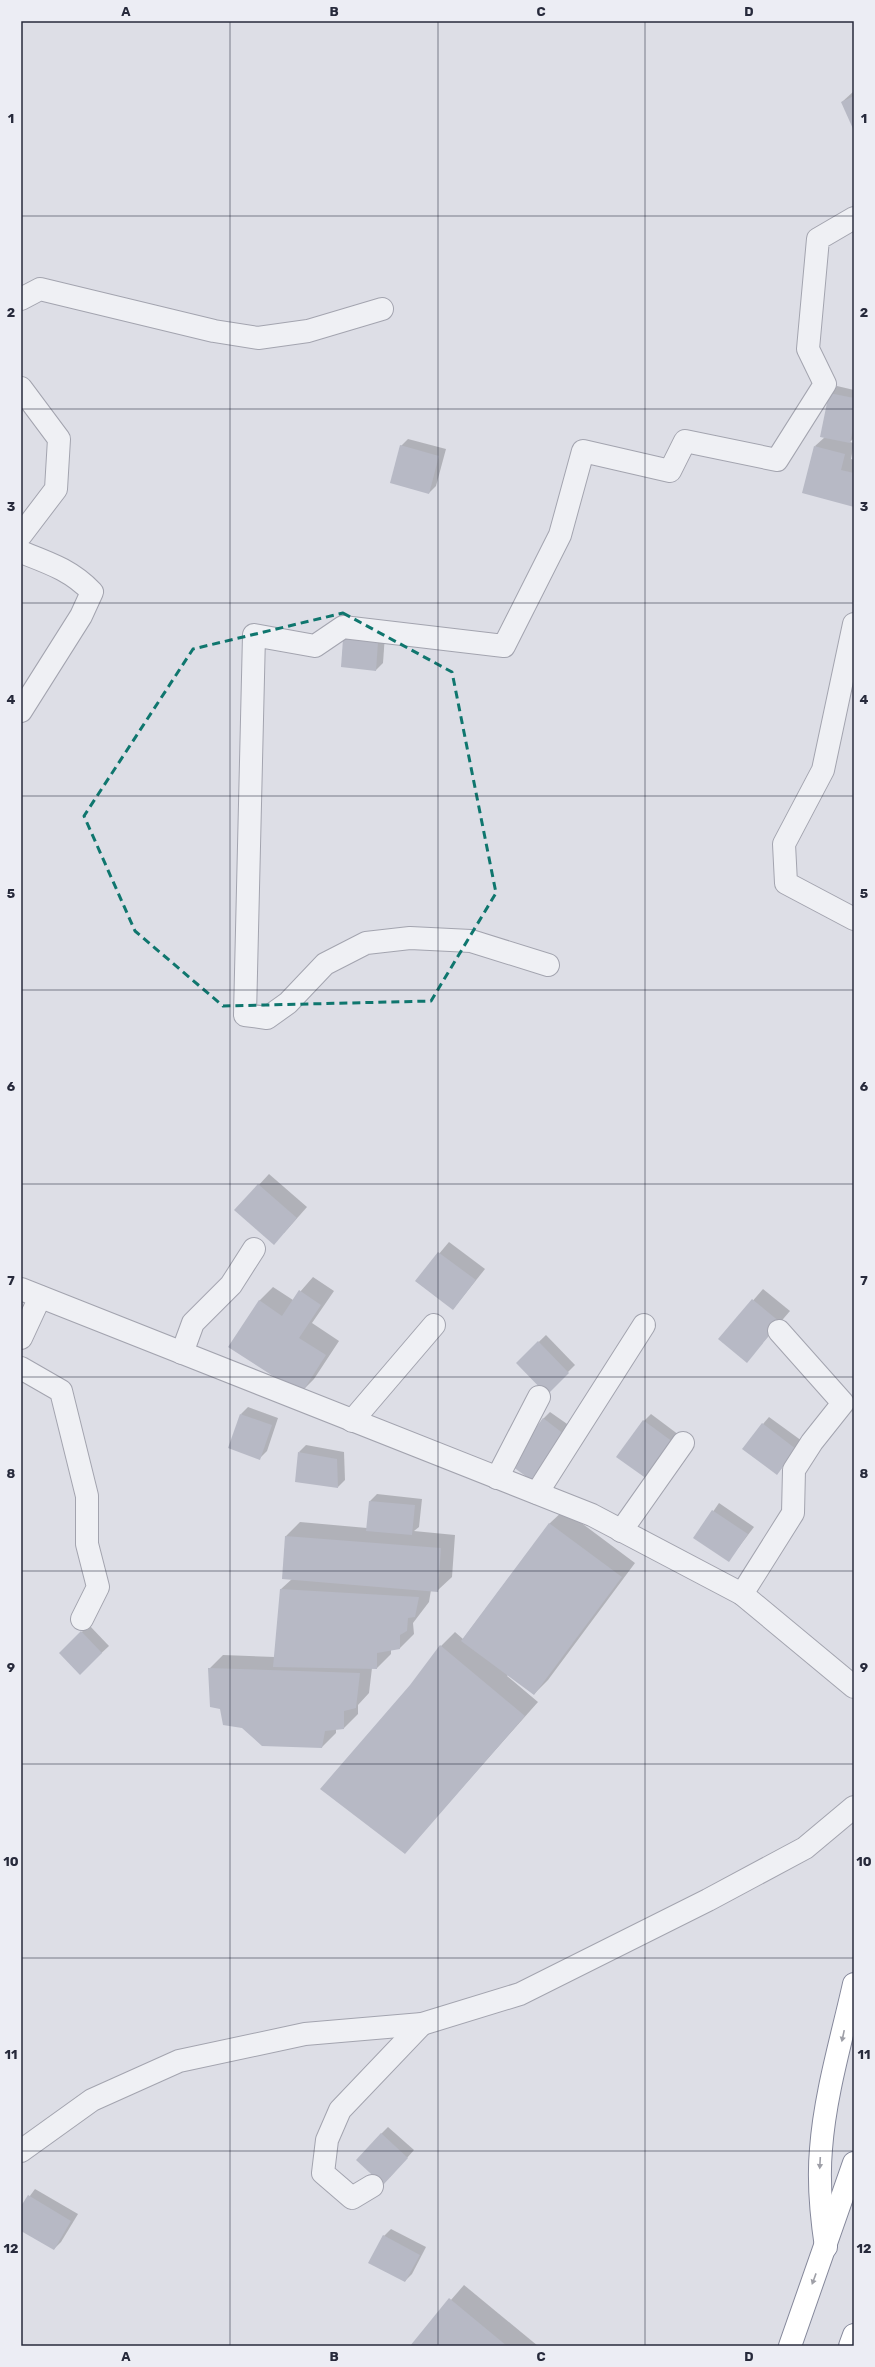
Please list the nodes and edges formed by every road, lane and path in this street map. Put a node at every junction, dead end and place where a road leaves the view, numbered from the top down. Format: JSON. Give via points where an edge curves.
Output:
{"nodes":[{"id":1,"x":854,"y":218,"type":"edge"},
{"id":2,"x":21,"y":300,"type":"edge"},
{"id":3,"x":382,"y":309,"type":"dead end"},
{"id":4,"x":21,"y":388,"type":"edge"},
{"id":5,"x":21,"y":535,"type":"edge"},
{"id":6,"x":21,"y":552,"type":"edge"},
{"id":7,"x":854,"y":624,"type":"edge"},
{"id":8,"x":21,"y":711,"type":"edge"},
{"id":9,"x":854,"y":919,"type":"edge"},
{"id":10,"x":548,"y":965,"type":"dead end"},
{"id":11,"x":254,"y":1249,"type":"dead end"},
{"id":12,"x":30,"y":1293,"type":"edge"},
{"id":13,"x":434,"y":1325,"type":"dead end"},
{"id":14,"x":644,"y":1325,"type":"dead end"},
{"id":15,"x":779,"y":1331,"type":"dead end"},
{"id":16,"x":21,"y":1338,"type":"edge"},
{"id":17,"x":182,"y":1353,"type":"junction"},
{"id":18,"x":21,"y":1368,"type":"edge"},
{"id":19,"x":539,"y":1397,"type":"dead end"},
{"id":20,"x":352,"y":1420,"type":"junction"},
{"id":21,"x":683,"y":1443,"type":"dead end"},
{"id":22,"x":497,"y":1478,"type":"junction"},
{"id":23,"x":536,"y":1493,"type":"junction"},
{"id":24,"x":621,"y":1531,"type":"junction"},
{"id":25,"x":742,"y":1594,"type":"junction"},
{"id":26,"x":82,"y":1618,"type":"dead end"},
{"id":27,"x":854,"y":1687,"type":"edge"},
{"id":28,"x":854,"y":1807,"type":"edge"},
{"id":29,"x":854,"y":1984,"type":"edge"},
{"id":30,"x":422,"y":2024,"type":"junction"},
{"id":31,"x":21,"y":2151,"type":"edge"},
{"id":32,"x":854,"y":2163,"type":"edge"},
{"id":33,"x":372,"y":2186,"type":"dead end"},
{"id":34,"x":826,"y":2247,"type":"junction"},
{"id":35,"x":854,"y":2335,"type":"edge"},
{"id":36,"x":790,"y":2346,"type":"edge"},
{"id":37,"x":850,"y":2346,"type":"edge"}],
"edges":[{"from":1,"to":10,"type":"street","via":[[818,239],[808,349],[825,384],[777,460],[685,441],[670,471],[583,451],[560,535],[504,646],[343,627],[315,646],[254,635],[245,1015],[267,1018],[288,1003],[325,964],[366,943],[410,938],[471,940]]},
{"from":2,"to":3,"type":"street","via":[[40,289],[214,331],[258,338],[308,331]]},
{"from":4,"to":5,"type":"street","via":[[59,439],[56,489]]},
{"from":6,"to":8,"type":"street","via":[[77,577],[92,592],[81,616]]},
{"from":7,"to":9,"type":"street","via":[[823,770],[784,844],[786,883]]},
{"from":11,"to":17,"type":"street","via":[[231,1285],[193,1323]]},
{"from":12,"to":16,"type":"street"},
{"from":12,"to":17,"type":"street"},
{"from":13,"to":20,"type":"street"},
{"from":14,"to":23,"type":"street"},
{"from":15,"to":25,"type":"street","via":[[843,1403],[794,1470],[793,1513]]},
{"from":17,"to":20,"type":"street"},
{"from":18,"to":26,"type":"street","via":[[61,1391],[85,1489],[87,1544],[98,1587]]},
{"from":19,"to":22,"type":"street"},
{"from":20,"to":22,"type":"street"},
{"from":21,"to":24,"type":"street"},
{"from":22,"to":23,"type":"street"},
{"from":23,"to":24,"type":"street","via":[[592,1515]]},
{"from":24,"to":25,"type":"street"},
{"from":25,"to":27,"type":"street"},
{"from":28,"to":30,"type":"street","via":[[805,1848],[708,1900],[520,1994]]},
{"from":29,"to":34,"type":"highway","one_way":true,"via":[[823,2124],[820,2149],[820,2198]]},
{"from":30,"to":31,"type":"street","via":[[306,2034],[179,2061],[92,2100]]},
{"from":30,"to":33,"type":"street","via":[[340,2110],[327,2140],[323,2173],[352,2198]]},
{"from":32,"to":34,"type":"highway"},
{"from":34,"to":36,"type":"highway","one_way":true},
{"from":35,"to":37,"type":"highway"}]}
